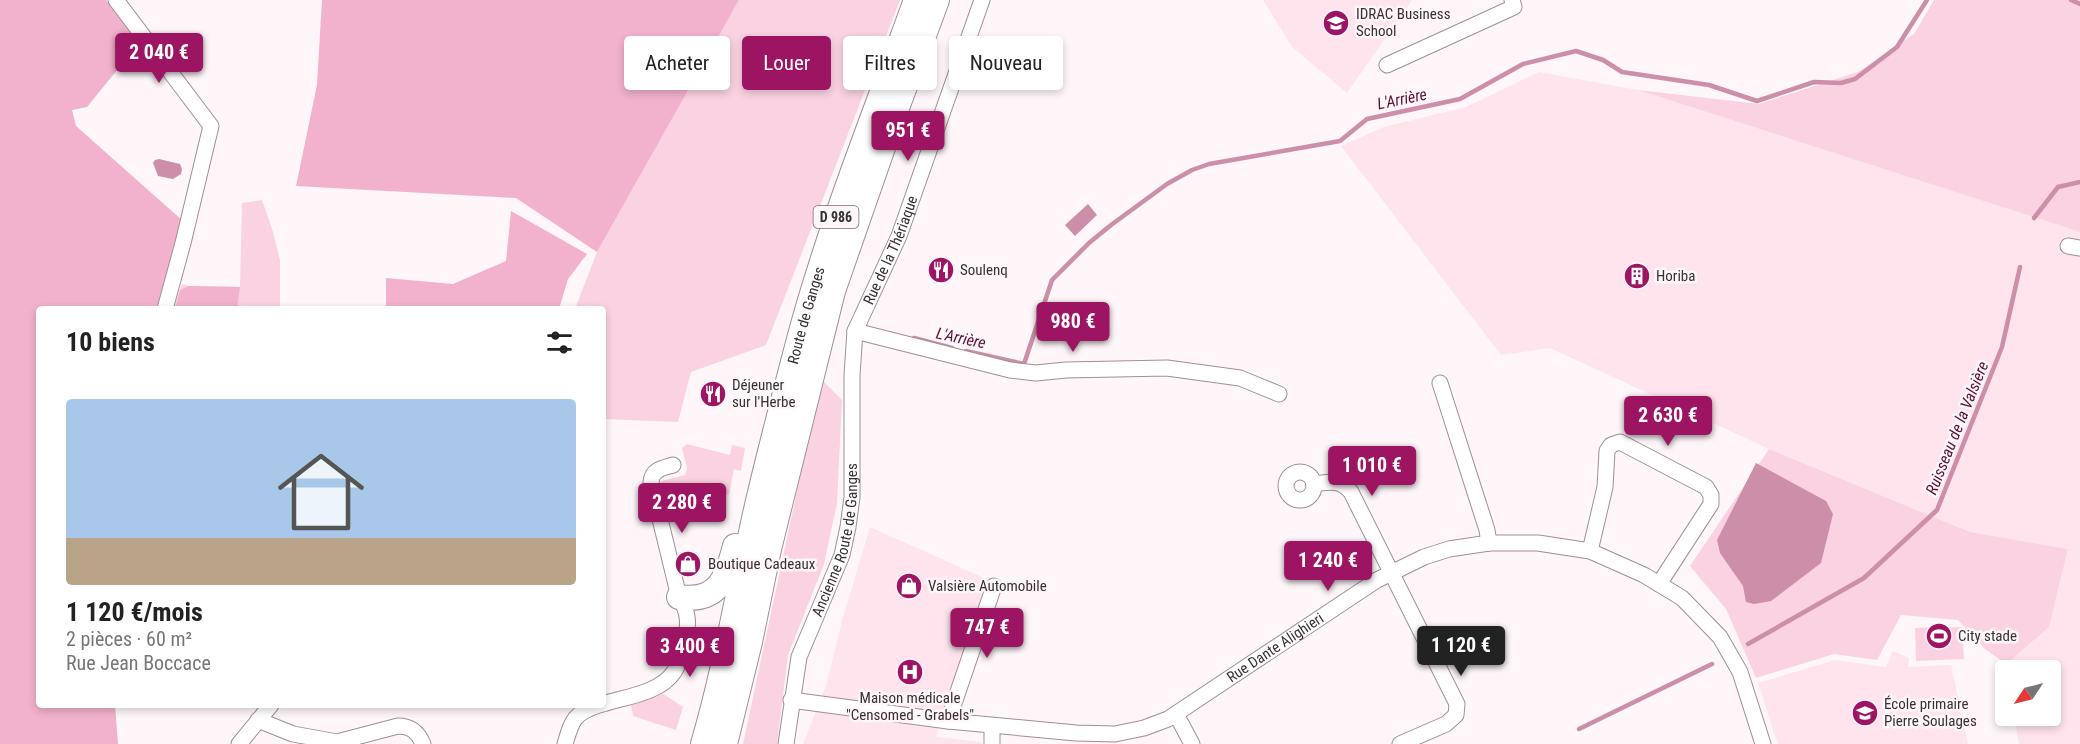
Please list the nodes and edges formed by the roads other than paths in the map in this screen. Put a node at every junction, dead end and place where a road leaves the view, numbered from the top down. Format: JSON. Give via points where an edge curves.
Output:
{"nodes":[{"id":1,"x":116,"y":0,"type":"edge"},
{"id":2,"x":916,"y":0,"type":"edge"},
{"id":3,"x":937,"y":0,"type":"edge"},
{"id":4,"x":982,"y":0,"type":"edge"},
{"id":5,"x":1512,"y":0,"type":"edge"},
{"id":6,"x":1387,"y":65,"type":"dead end"},
{"id":7,"x":166,"y":306,"type":"edge"},
{"id":8,"x":855,"y":331,"type":"junction"},
{"id":9,"x":1440,"y":383,"type":"dead end"},
{"id":10,"x":1279,"y":394,"type":"dead end"},
{"id":11,"x":674,"y":465,"type":"dead end"},
{"id":12,"x":1314,"y":484,"type":"dead end"},
{"id":13,"x":755,"y":515,"type":"junction"},
{"id":14,"x":1489,"y":543,"type":"junction"},
{"id":15,"x":1590,"y":551,"type":"junction"},
{"id":16,"x":1390,"y":573,"type":"junction"},
{"id":17,"x":1659,"y":584,"type":"junction"},
{"id":18,"x":994,"y":586,"type":"dead end"},
{"id":19,"x":680,"y":597,"type":"junction"},
{"id":20,"x":791,"y":700,"type":"junction"},
{"id":21,"x":606,"y":703,"type":"edge"},
{"id":22,"x":268,"y":708,"type":"edge"},
{"id":23,"x":589,"y":708,"type":"edge"},
{"id":24,"x":1176,"y":714,"type":"junction"},
{"id":25,"x":258,"y":720,"type":"junction"},
{"id":26,"x":948,"y":721,"type":"junction"},
{"id":27,"x":992,"y":726,"type":"junction"},
{"id":28,"x":239,"y":744,"type":"edge"},
{"id":29,"x":423,"y":744,"type":"edge"},
{"id":30,"x":565,"y":744,"type":"edge"},
{"id":31,"x":703,"y":744,"type":"edge"},
{"id":32,"x":725,"y":744,"type":"edge"},
{"id":33,"x":786,"y":744,"type":"edge"},
{"id":34,"x":992,"y":744,"type":"edge"},
{"id":35,"x":1192,"y":744,"type":"edge"},
{"id":36,"x":1400,"y":744,"type":"edge"},
{"id":37,"x":1763,"y":744,"type":"edge"}],
"edges":[{"from":1,"to":7,"type":"street","via":[[211,126]]},
{"from":2,"to":13,"type":"main road","name":"Route de Ganges","number":"D 986","via":[[824,251]]},
{"from":3,"to":32,"type":"main road","name":"Route de Ganges","number":"D 986","via":[[833,291]]},
{"from":4,"to":8,"type":"street","name":"Rue de la Thériaque","via":[[899,236]]},
{"from":5,"to":6,"type":"street","via":[[1514,8]]},
{"from":8,"to":10,"type":"street","via":[[1010,370],[1036,373],[1167,369],[1240,378]]},
{"from":8,"to":20,"type":"street","name":"Ancienne Route de Ganges","via":[[848,527],[842,555],[799,657]]},
{"from":9,"to":14,"type":"street"},
{"from":11,"to":19,"type":"street","via":[[658,469],[651,482]]},
{"from":12,"to":16,"type":"street","via":[[1337,481],[1351,492]]},
{"from":13,"to":19,"type":"main road","via":[[740,527],[728,572],[719,584],[701,598]]},
{"from":13,"to":31,"type":"main road","name":"Route de Ganges","number":"D 986"},
{"from":14,"to":15,"type":"street","name":"Rue Dante Alighieri","via":[[1538,543]]},
{"from":14,"to":16,"type":"street","name":"Rue Dante Alighieri","via":[[1449,549]]},
{"from":15,"to":17,"type":"street","name":"Rue Dante Alighieri"},
{"from":15,"to":17,"type":"street","via":[[1605,487],[1607,451],[1620,442],[1706,487],[1711,495],[1711,504]]},
{"from":16,"to":24,"type":"street","name":"Rue Dante Alighieri"},
{"from":16,"to":36,"type":"street","via":[[1457,704],[1456,715],[1446,724]]},
{"from":17,"to":37,"type":"street","name":"Rue Dante Alighieri","via":[[1682,598],[1726,645],[1740,672]]},
{"from":18,"to":26,"type":"street"},
{"from":19,"to":21,"type":"street","via":[[688,621],[675,671],[646,691]]},
{"from":20,"to":26,"type":"street","name":"Rue Dante Alighieri"},
{"from":20,"to":33,"type":"street","name":"Ancienne Route de Ganges"},
{"from":22,"to":25,"type":"street"},
{"from":23,"to":30,"type":"street","via":[[578,714],[570,726]]},
{"from":24,"to":27,"type":"street","name":"Rue Dante Alighieri","via":[[1143,728],[1115,734]]},
{"from":24,"to":35,"type":"street"},
{"from":25,"to":28,"type":"street"},
{"from":25,"to":29,"type":"street","via":[[293,734],[337,742],[405,726],[417,733]]},
{"from":26,"to":27,"type":"street","name":"Rue Dante Alighieri"},
{"from":27,"to":34,"type":"street"}]}
